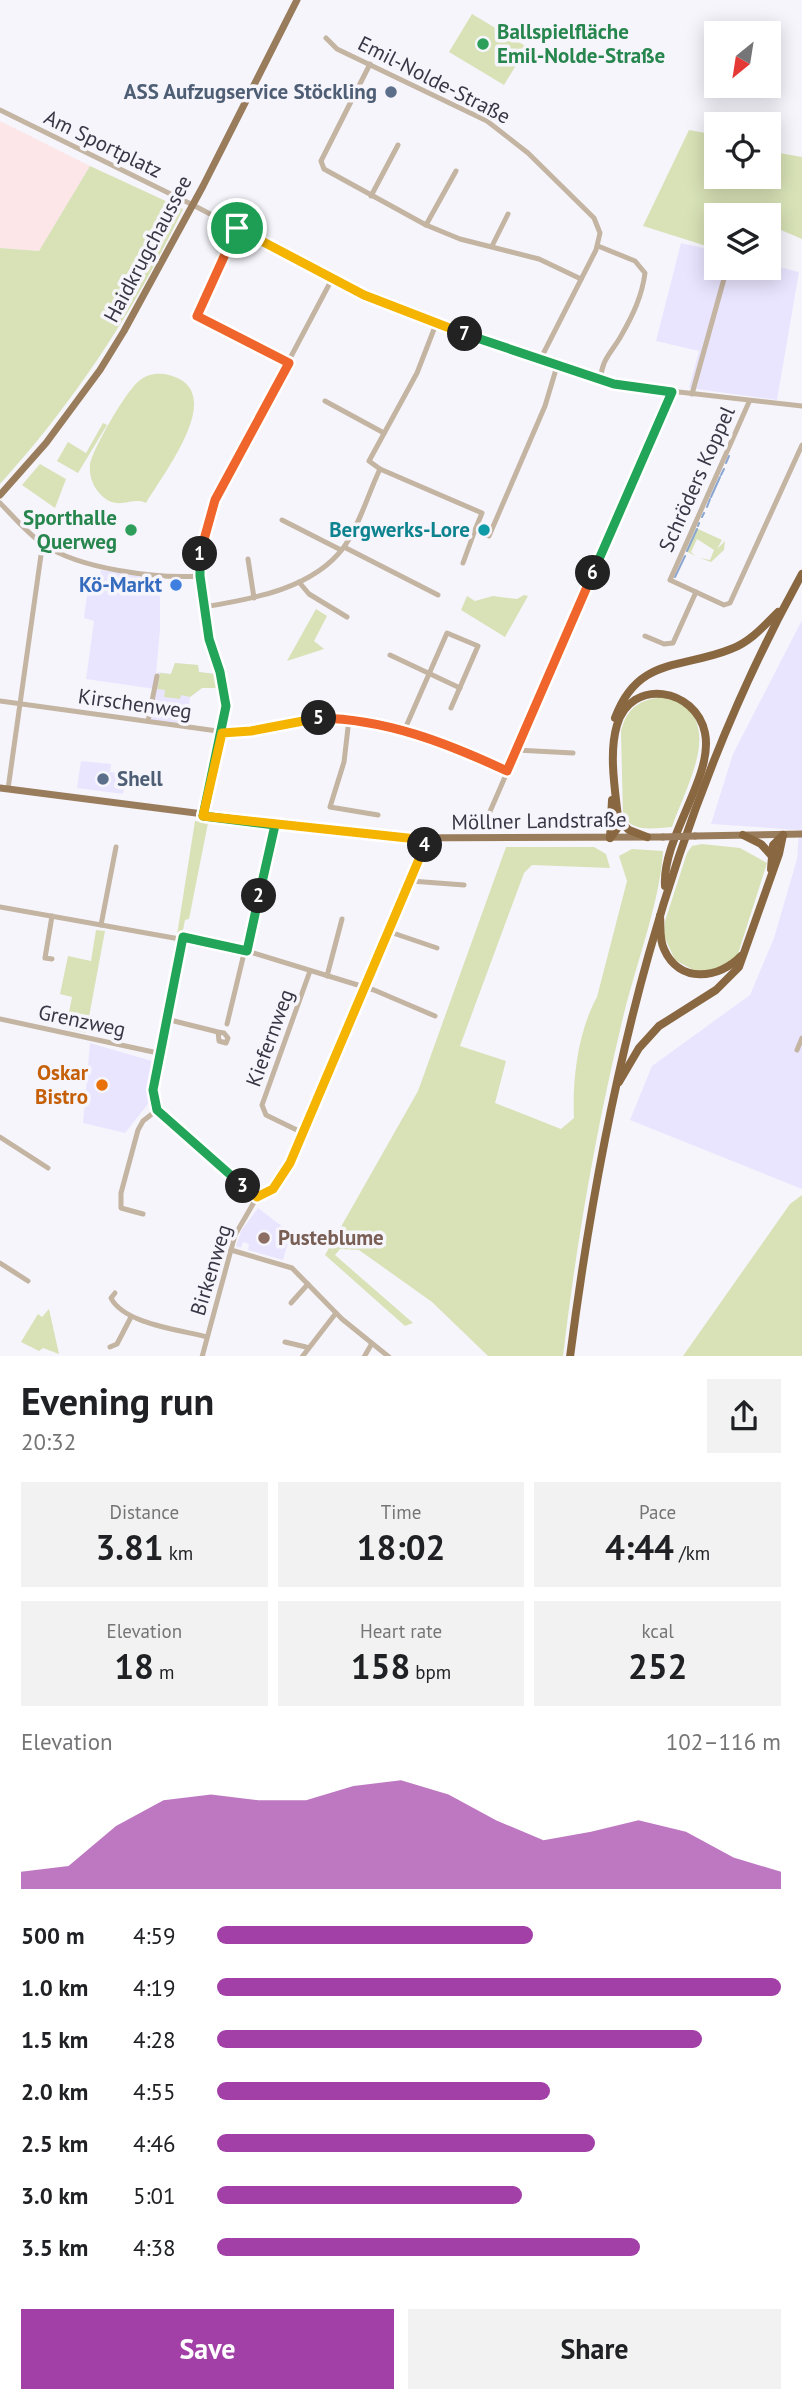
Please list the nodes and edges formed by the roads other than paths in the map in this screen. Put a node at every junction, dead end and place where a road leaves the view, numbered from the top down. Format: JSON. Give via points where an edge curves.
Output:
{"nodes":[{"id":1,"x":297,"y":0,"type":"edge"},
{"id":2,"x":326,"y":38,"type":"dead end"},
{"id":3,"x":370,"y":64,"type":"junction"},
{"id":4,"x":0,"y":110,"type":"edge"},
{"id":5,"x":398,"y":145,"type":"dead end"},
{"id":6,"x":456,"y":171,"type":"dead end"},
{"id":7,"x":371,"y":196,"type":"junction"},
{"id":8,"x":193,"y":205,"type":"junction"},
{"id":9,"x":508,"y":214,"type":"dead end"},
{"id":10,"x":426,"y":225,"type":"junction"},
{"id":11,"x":237,"y":228,"type":"junction"},
{"id":12,"x":492,"y":246,"type":"junction"},
{"id":13,"x":598,"y":246,"type":"junction"},
{"id":14,"x":332,"y":279,"type":"junction"},
{"id":15,"x":581,"y":279,"type":"junction"},
{"id":16,"x":724,"y":280,"type":"edge"},
{"id":17,"x":436,"y":324,"type":"junction"},
{"id":18,"x":540,"y":360,"type":"junction"},
{"id":19,"x":289,"y":363,"type":"junction"},
{"id":20,"x":557,"y":366,"type":"junction"},
{"id":21,"x":601,"y":381,"type":"junction"},
{"id":22,"x":672,"y":392,"type":"junction"},
{"id":23,"x":692,"y":394,"type":"junction"},
{"id":24,"x":325,"y":401,"type":"dead end"},
{"id":25,"x":749,"y":402,"type":"junction"},
{"id":26,"x":802,"y":406,"type":"edge"},
{"id":27,"x":384,"y":433,"type":"junction"},
{"id":28,"x":802,"y":445,"type":"edge"},
{"id":29,"x":380,"y":469,"type":"junction"},
{"id":30,"x":0,"y":495,"type":"edge"},
{"id":31,"x":0,"y":503,"type":"edge"},
{"id":32,"x":482,"y":513,"type":"junction"},
{"id":33,"x":497,"y":519,"type":"junction"},
{"id":34,"x":282,"y":520,"type":"dead end"},
{"id":35,"x":475,"y":530,"type":"junction"},
{"id":36,"x":45,"y":546,"type":"junction"},
{"id":37,"x":342,"y":548,"type":"junction"},
{"id":38,"x":248,"y":559,"type":"dead end"},
{"id":39,"x":463,"y":563,"type":"dead end"},
{"id":40,"x":802,"y":574,"type":"edge"},
{"id":41,"x":200,"y":576,"type":"junction"},
{"id":42,"x":299,"y":582,"type":"junction"},
{"id":43,"x":696,"y":592,"type":"junction"},
{"id":44,"x":438,"y":594,"type":"dead end"},
{"id":45,"x":254,"y":598,"type":"junction"},
{"id":46,"x":785,"y":605,"type":"junction"},
{"id":47,"x":204,"y":607,"type":"junction"},
{"id":48,"x":347,"y":617,"type":"dead end"},
{"id":49,"x":645,"y":636,"type":"dead end"},
{"id":50,"x":390,"y":655,"type":"dead end"},
{"id":51,"x":429,"y":675,"type":"junction"},
{"id":52,"x":157,"y":676,"type":"dead end"},
{"id":53,"x":460,"y":688,"type":"junction"},
{"id":54,"x":0,"y":701,"type":"edge"},
{"id":55,"x":21,"y":704,"type":"junction"},
{"id":56,"x":451,"y":708,"type":"dead end"},
{"id":57,"x":349,"y":719,"type":"junction"},
{"id":58,"x":148,"y":721,"type":"junction"},
{"id":59,"x":404,"y":730,"type":"junction"},
{"id":60,"x":222,"y":733,"type":"junction"},
{"id":61,"x":516,"y":750,"type":"junction"},
{"id":62,"x":573,"y":753,"type":"dead end"},
{"id":63,"x":507,"y":771,"type":"junction"},
{"id":64,"x":4,"y":789,"type":"edge"},
{"id":65,"x":378,"y":815,"type":"dead end"},
{"id":66,"x":203,"y":816,"type":"junction"},
{"id":67,"x":618,"y":820,"type":"junction"},
{"id":68,"x":485,"y":823,"type":"dead end"},
{"id":69,"x":275,"y":825,"type":"junction"},
{"id":70,"x":802,"y":834,"type":"edge"},
{"id":71,"x":743,"y":835,"type":"junction"},
{"id":72,"x":783,"y":835,"type":"junction"},
{"id":73,"x":647,"y":837,"type":"junction"},
{"id":74,"x":610,"y":838,"type":"junction"},
{"id":75,"x":426,"y":840,"type":"junction"},
{"id":76,"x":116,"y":847,"type":"dead end"},
{"id":77,"x":771,"y":855,"type":"junction"},
{"id":78,"x":770,"y":876,"type":"junction"},
{"id":79,"x":411,"y":881,"type":"junction"},
{"id":80,"x":464,"y":885,"type":"dead end"},
{"id":81,"x":665,"y":892,"type":"junction"},
{"id":82,"x":0,"y":907,"type":"edge"},
{"id":83,"x":660,"y":909,"type":"junction"},
{"id":84,"x":52,"y":916,"type":"junction"},
{"id":85,"x":342,"y":919,"type":"dead end"},
{"id":86,"x":101,"y":925,"type":"junction"},
{"id":87,"x":390,"y":932,"type":"junction"},
{"id":88,"x":183,"y":937,"type":"junction"},
{"id":89,"x":437,"y":948,"type":"dead end"},
{"id":90,"x":247,"y":951,"type":"junction"},
{"id":91,"x":746,"y":951,"type":"junction"},
{"id":92,"x":52,"y":959,"type":"dead end"},
{"id":93,"x":310,"y":971,"type":"junction"},
{"id":94,"x":327,"y":976,"type":"junction"},
{"id":95,"x":366,"y":988,"type":"junction"},
{"id":96,"x":435,"y":1016,"type":"dead end"},
{"id":97,"x":0,"y":1019,"type":"edge"},
{"id":98,"x":166,"y":1019,"type":"junction"},
{"id":99,"x":227,"y":1024,"type":"dead end"},
{"id":100,"x":218,"y":1032,"type":"dead end"},
{"id":101,"x":802,"y":1038,"type":"edge"},
{"id":102,"x":797,"y":1050,"type":"dead end"},
{"id":103,"x":158,"y":1054,"type":"junction"},
{"id":104,"x":614,"y":1091,"type":"junction"},
{"id":105,"x":157,"y":1110,"type":"junction"},
{"id":106,"x":303,"y":1133,"type":"junction"},
{"id":107,"x":0,"y":1137,"type":"edge"},
{"id":108,"x":48,"y":1168,"type":"dead end"},
{"id":109,"x":257,"y":1197,"type":"junction"},
{"id":110,"x":143,"y":1214,"type":"dead end"},
{"id":111,"x":231,"y":1250,"type":"junction"},
{"id":112,"x":0,"y":1263,"type":"edge"},
{"id":113,"x":28,"y":1281,"type":"dead end"},
{"id":114,"x":308,"y":1284,"type":"junction"},
{"id":115,"x":115,"y":1293,"type":"dead end"},
{"id":116,"x":291,"y":1303,"type":"dead end"},
{"id":117,"x":336,"y":1312,"type":"junction"},
{"id":118,"x":131,"y":1317,"type":"junction"},
{"id":119,"x":207,"y":1337,"type":"junction"},
{"id":120,"x":285,"y":1342,"type":"dead end"},
{"id":121,"x":371,"y":1345,"type":"junction"},
{"id":122,"x":110,"y":1347,"type":"dead end"},
{"id":123,"x":306,"y":1347,"type":"junction"},
{"id":124,"x":202,"y":1356,"type":"edge"},
{"id":125,"x":302,"y":1356,"type":"edge"},
{"id":126,"x":364,"y":1356,"type":"edge"},
{"id":127,"x":389,"y":1356,"type":"edge"},
{"id":128,"x":570,"y":1356,"type":"edge"}],
"edges":[{"from":1,"to":8,"type":"main road","name":"Haidkrugchaussee"},
{"from":2,"to":3,"type":"street","name":"Emil-Nolde-Straße"},
{"from":3,"to":7,"type":"street","via":[[321,160],[324,169]]},
{"from":3,"to":13,"type":"street","name":"Emil-Nolde-Straße","via":[[509,136],[589,211],[598,224]]},
{"from":4,"to":8,"type":"street","name":"Am Sportplatz"},
{"from":5,"to":7,"type":"street"},
{"from":6,"to":10,"type":"street"},
{"from":7,"to":10,"type":"street"},
{"from":8,"to":11,"type":"street","name":"Am Sportplatz"},
{"from":8,"to":30,"type":"main road","name":"Haidkrugchaussee","via":[[100,370]]},
{"from":9,"to":12,"type":"street"},
{"from":10,"to":12,"type":"street"},
{"from":11,"to":14,"type":"street","name":"Am Sportplatz"},
{"from":11,"to":19,"type":"street","via":[[197,316]]},
{"from":12,"to":15,"type":"street","via":[[539,259]]},
{"from":13,"to":15,"type":"street"},
{"from":13,"to":21,"type":"street","via":[[635,261],[645,273],[633,314],[602,364]]},
{"from":14,"to":17,"type":"street","name":"Am Sportplatz"},
{"from":14,"to":19,"type":"street"},
{"from":15,"to":18,"type":"street"},
{"from":16,"to":23,"type":"street"},
{"from":17,"to":18,"type":"street","name":"Am Sportplatz"},
{"from":17,"to":27,"type":"street","via":[[417,373]]},
{"from":18,"to":20,"type":"street","name":"Am Sportplatz"},
{"from":19,"to":41,"type":"street","via":[[215,500],[202,540]]},
{"from":20,"to":21,"type":"street","name":"Am Sportplatz"},
{"from":20,"to":33,"type":"street"},
{"from":21,"to":22,"type":"street","name":"Am Sportplatz"},
{"from":22,"to":23,"type":"street","name":"Am Sportplatz"},
{"from":22,"to":61,"type":"street"},
{"from":23,"to":25,"type":"street","name":"Am Sportplatz"},
{"from":24,"to":27,"type":"street"},
{"from":25,"to":26,"type":"street","name":"Am Sportplatz"},
{"from":25,"to":43,"type":"street","name":"Schröders Koppel","via":[[670,580]]},
{"from":27,"to":29,"type":"street","via":[[369,461]]},
{"from":28,"to":43,"type":"street","name":"Schröders Koppel","via":[[730,603],[724,605]]},
{"from":29,"to":32,"type":"street"},
{"from":29,"to":37,"type":"street"},
{"from":31,"to":36,"type":"street"},
{"from":32,"to":33,"type":"street"},
{"from":32,"to":35,"type":"street"},
{"from":33,"to":35,"type":"street","via":[[489,536]]},
{"from":34,"to":37,"type":"street"},
{"from":35,"to":39,"type":"street"},
{"from":36,"to":41,"type":"street","via":[[131,573]]},
{"from":36,"to":55,"type":"street"},
{"from":37,"to":42,"type":"street","via":[[330,562]]},
{"from":37,"to":44,"type":"street"},
{"from":38,"to":45,"type":"street"},
{"from":40,"to":46,"type":"highway"},
{"from":41,"to":47,"type":"street"},
{"from":42,"to":45,"type":"street"},
{"from":42,"to":48,"type":"street","via":[[309,594]]},
{"from":43,"to":49,"type":"street","via":[[673,643]]},
{"from":45,"to":47,"type":"street"},
{"from":46,"to":74,"type":"highway","via":[[734,648],[661,666],[628,692],[615,716],[611,738]]},
{"from":46,"to":81,"type":"highway","via":[[723,736]]},
{"from":47,"to":60,"type":"street","via":[[226,694]]},
{"from":50,"to":51,"type":"street"},
{"from":51,"to":53,"type":"street"},
{"from":51,"to":53,"type":"street","via":[[447,633],[478,646]]},
{"from":51,"to":59,"type":"street"},
{"from":52,"to":58,"type":"street"},
{"from":53,"to":56,"type":"street"},
{"from":54,"to":55,"type":"street","name":"Kirschenweg"},
{"from":55,"to":58,"type":"street","name":"Kirschenweg"},
{"from":55,"to":64,"type":"street"},
{"from":57,"to":59,"type":"street","name":"Kirschenweg"},
{"from":57,"to":60,"type":"street","name":"Kirschenweg","via":[[315,718]]},
{"from":57,"to":65,"type":"street","via":[[344,762],[330,807]]},
{"from":58,"to":60,"type":"street","name":"Kirschenweg"},
{"from":59,"to":63,"type":"street","name":"Kirschenweg"},
{"from":60,"to":66,"type":"street"},
{"from":61,"to":62,"type":"street"},
{"from":61,"to":63,"type":"street"},
{"from":63,"to":68,"type":"street"},
{"from":64,"to":66,"type":"main road","name":"Möllner Landstraße"},
{"from":66,"to":69,"type":"main road","name":"Möllner Landstraße"},
{"from":67,"to":73,"type":"highway"},
{"from":67,"to":74,"type":"highway"},
{"from":67,"to":81,"type":"highway","via":[[615,741],[619,719],[632,702],[645,695],[659,692],[680,698],[699,718],[706,748],[669,856]]},
{"from":69,"to":75,"type":"main road","name":"Möllner Landstraße"},
{"from":69,"to":90,"type":"street"},
{"from":70,"to":72,"type":"main road"},
{"from":71,"to":72,"type":"main road"},
{"from":71,"to":73,"type":"main road","name":"Möllner Landstraße","bridge":true},
{"from":71,"to":77,"type":"highway"},
{"from":72,"to":77,"type":"highway","via":[[774,842]]},
{"from":72,"to":78,"type":"highway"},
{"from":73,"to":74,"type":"main road","name":"Möllner Landstraße"},
{"from":74,"to":75,"type":"main road","name":"Möllner Landstraße"},
{"from":75,"to":79,"type":"street","name":"Birkenweg"},
{"from":76,"to":86,"type":"street"},
{"from":77,"to":78,"type":"highway"},
{"from":78,"to":91,"type":"highway"},
{"from":79,"to":80,"type":"street"},
{"from":79,"to":87,"type":"street","name":"Birkenweg"},
{"from":81,"to":83,"type":"highway"},
{"from":82,"to":84,"type":"street"},
{"from":83,"to":91,"type":"highway","via":[[663,946],[681,969],[716,974]]},
{"from":83,"to":104,"type":"highway"},
{"from":84,"to":86,"type":"street"},
{"from":84,"to":92,"type":"street","via":[[45,958]]},
{"from":85,"to":94,"type":"street"},
{"from":86,"to":88,"type":"street"},
{"from":87,"to":89,"type":"street"},
{"from":87,"to":95,"type":"street","name":"Birkenweg"},
{"from":88,"to":90,"type":"street"},
{"from":88,"to":98,"type":"street"},
{"from":90,"to":93,"type":"street"},
{"from":90,"to":99,"type":"street"},
{"from":91,"to":104,"type":"highway","via":[[726,983],[653,1031]]},
{"from":93,"to":94,"type":"street"},
{"from":93,"to":106,"type":"street","name":"Kiefernweg","via":[[262,1105],[266,1115]]},
{"from":94,"to":95,"type":"street"},
{"from":95,"to":96,"type":"street"},
{"from":95,"to":106,"type":"street","name":"Birkenweg"},
{"from":97,"to":103,"type":"street","name":"Grenzweg"},
{"from":98,"to":100,"type":"street"},
{"from":98,"to":103,"type":"street"},
{"from":101,"to":102,"type":"street"},
{"from":103,"to":105,"type":"street","via":[[153,1090]]},
{"from":104,"to":128,"type":"highway"},
{"from":105,"to":109,"type":"street"},
{"from":105,"to":110,"type":"street","via":[[138,1130],[121,1193],[121,1208]]},
{"from":106,"to":109,"type":"street","name":"Birkenweg","via":[[273,1189]]},
{"from":107,"to":108,"type":"street"},
{"from":109,"to":111,"type":"street","name":"Birkenweg"},
{"from":111,"to":114,"type":"street","via":[[286,1265]]},
{"from":111,"to":119,"type":"street","name":"Birkenweg"},
{"from":112,"to":113,"type":"street"},
{"from":114,"to":116,"type":"street"},
{"from":114,"to":117,"type":"street"},
{"from":115,"to":118,"type":"street","via":[[111,1298],[115,1305]]},
{"from":117,"to":121,"type":"street"},
{"from":117,"to":123,"type":"street"},
{"from":118,"to":119,"type":"street"},
{"from":118,"to":122,"type":"street","via":[[117,1344]]},
{"from":119,"to":124,"type":"street","name":"Birkenweg"},
{"from":120,"to":123,"type":"street"},
{"from":121,"to":126,"type":"street"},
{"from":121,"to":127,"type":"street"},
{"from":123,"to":125,"type":"street"}]}
